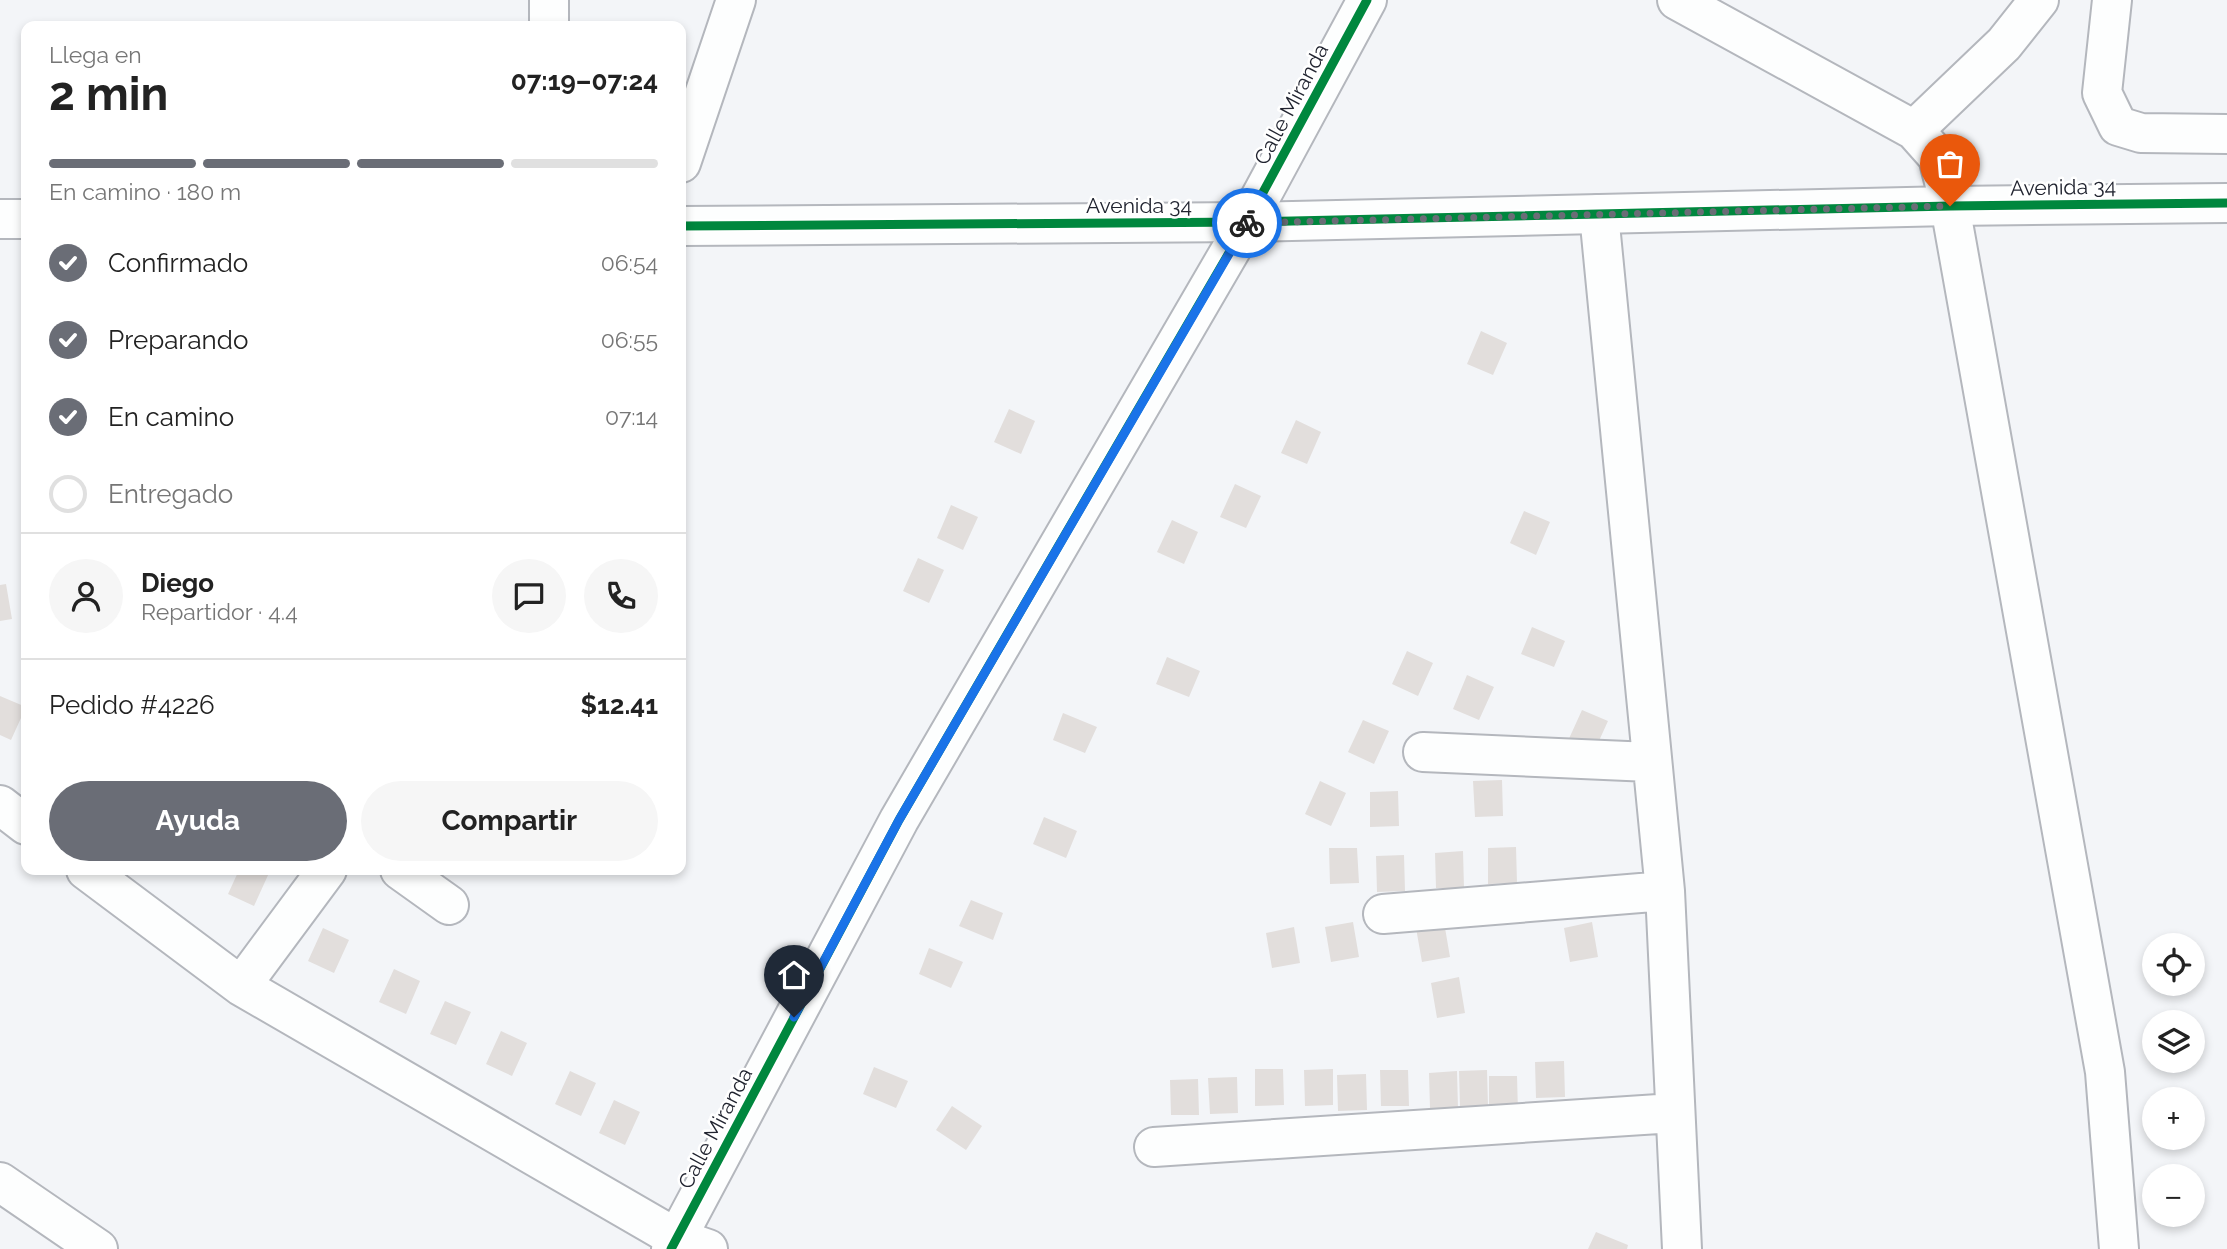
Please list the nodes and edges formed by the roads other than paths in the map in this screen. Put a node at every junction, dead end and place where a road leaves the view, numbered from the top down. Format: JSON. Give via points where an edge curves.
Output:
{"nodes":[{"id":1,"x":549,"y":0,"type":"edge"},
{"id":2,"x":736,"y":0,"type":"edge"},
{"id":3,"x":1367,"y":0,"type":"edge"},
{"id":4,"x":1677,"y":0,"type":"edge"},
{"id":5,"x":2039,"y":0,"type":"edge"},
{"id":6,"x":2112,"y":0,"type":"edge"},
{"id":7,"x":550,"y":21,"type":"edge"},
{"id":8,"x":1914,"y":130,"type":"junction"},
{"id":9,"x":2227,"y":134,"type":"edge"},
{"id":10,"x":686,"y":148,"type":"edge"},
{"id":11,"x":2227,"y":203,"type":"edge"},
{"id":12,"x":1950,"y":206,"type":"junction"},
{"id":13,"x":1599,"y":214,"type":"junction"},
{"id":14,"x":0,"y":219,"type":"edge"},
{"id":15,"x":21,"y":219,"type":"edge"},
{"id":16,"x":1247,"y":222,"type":"junction"},
{"id":17,"x":686,"y":226,"type":"edge"},
{"id":18,"x":1423,"y":752,"type":"dead end"},
{"id":19,"x":1650,"y":762,"type":"junction"},
{"id":20,"x":0,"y":805,"type":"edge"},
{"id":21,"x":21,"y":821,"type":"edge"},
{"id":22,"x":93,"y":875,"type":"edge"},
{"id":23,"x":323,"y":875,"type":"edge"},
{"id":24,"x":407,"y":875,"type":"edge"},
{"id":25,"x":1665,"y":891,"type":"junction"},
{"id":26,"x":449,"y":905,"type":"dead end"},
{"id":27,"x":1383,"y":914,"type":"dead end"},
{"id":28,"x":241,"y":986,"type":"junction"},
{"id":29,"x":1674,"y":1113,"type":"junction"},
{"id":30,"x":1154,"y":1147,"type":"dead end"},
{"id":31,"x":0,"y":1182,"type":"edge"},
{"id":32,"x":685,"y":1245,"type":"edge"},
{"id":33,"x":98,"y":1249,"type":"edge"},
{"id":34,"x":1682,"y":1249,"type":"edge"},
{"id":35,"x":2119,"y":1249,"type":"edge"}],
"edges":[{"from":1,"to":7,"type":"street"},
{"from":2,"to":10,"type":"street"},
{"from":3,"to":16,"type":"street","name":"Calle Miranda"},
{"from":4,"to":8,"type":"street"},
{"from":5,"to":8,"type":"street","via":[[2004,44]]},
{"from":6,"to":9,"type":"street","via":[[2102,93],[2118,126],[2141,133]]},
{"from":8,"to":12,"type":"street","via":[[1938,157]]},
{"from":11,"to":12,"type":"street","name":"Avenida 34"},
{"from":12,"to":13,"type":"street","name":"Avenida 34"},
{"from":12,"to":35,"type":"street","via":[[2105,1072]]},
{"from":13,"to":16,"type":"street","name":"Avenida 34"},
{"from":13,"to":19,"type":"street"},
{"from":14,"to":15,"type":"street"},
{"from":16,"to":17,"type":"street","name":"Avenida 34"},
{"from":16,"to":32,"type":"street","name":"Calle Miranda","via":[[899,820]]},
{"from":18,"to":19,"type":"street"},
{"from":19,"to":25,"type":"street"},
{"from":20,"to":21,"type":"street"},
{"from":22,"to":28,"type":"street"},
{"from":23,"to":28,"type":"street"},
{"from":24,"to":26,"type":"street"},
{"from":25,"to":27,"type":"street"},
{"from":25,"to":29,"type":"street"},
{"from":28,"to":32,"type":"street"},
{"from":29,"to":30,"type":"street"},
{"from":29,"to":34,"type":"street"},
{"from":31,"to":33,"type":"street"}]}
